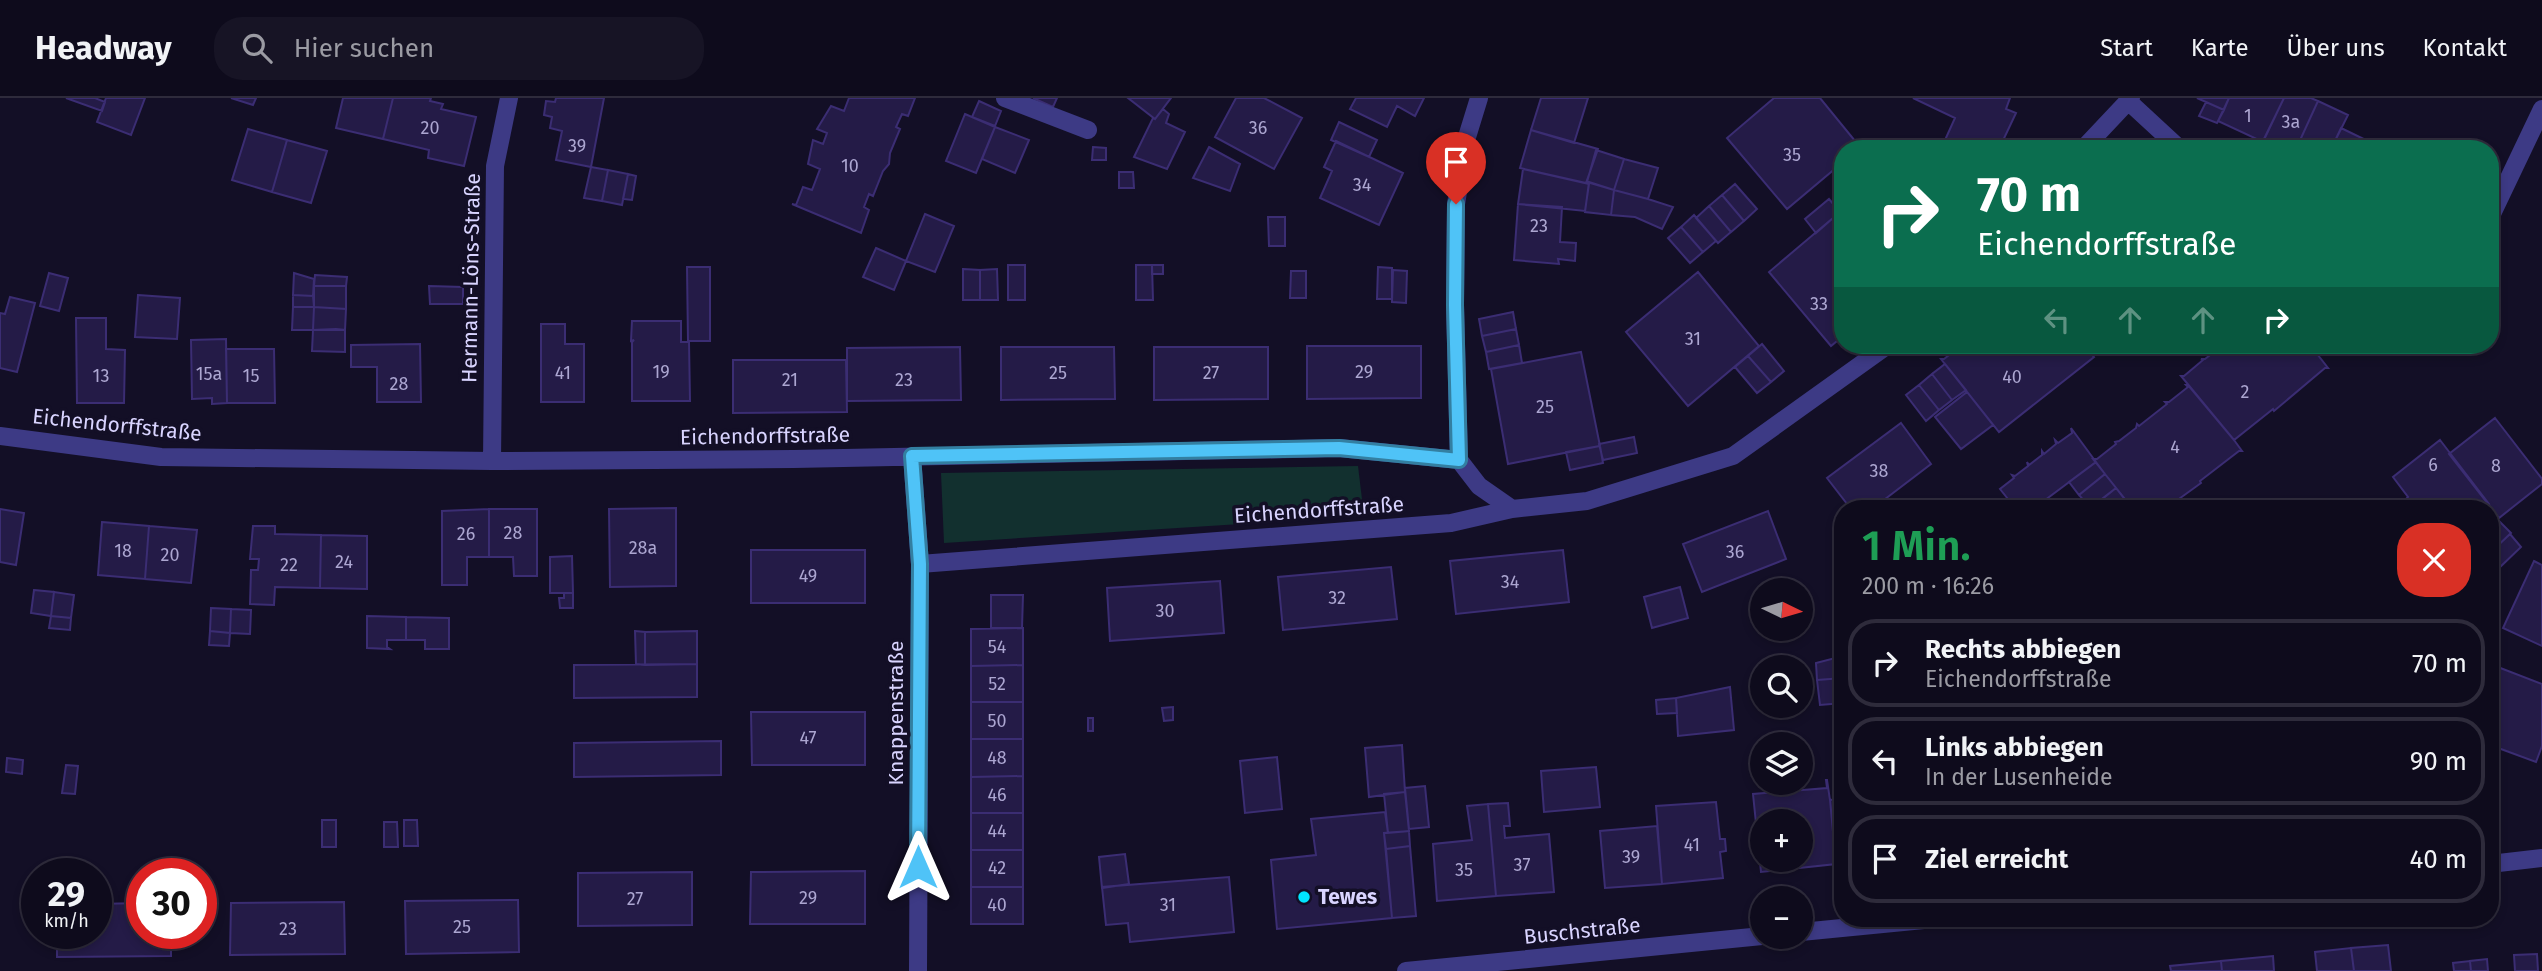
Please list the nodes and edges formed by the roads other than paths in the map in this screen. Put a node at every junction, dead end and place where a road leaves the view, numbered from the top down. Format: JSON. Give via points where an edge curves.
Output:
{"nodes":[{"id":1,"x":509,"y":98,"type":"edge"},
{"id":2,"x":1005,"y":98,"type":"edge"},
{"id":3,"x":1479,"y":98,"type":"edge"},
{"id":4,"x":2130,"y":100,"type":"edge"},
{"id":5,"x":2542,"y":109,"type":"edge"},
{"id":6,"x":1088,"y":130,"type":"dead end"},
{"id":7,"x":2092,"y":140,"type":"edge"},
{"id":8,"x":2171,"y":140,"type":"edge"},
{"id":9,"x":2499,"y":199,"type":"edge"},
{"id":10,"x":1875,"y":354,"type":"edge"},
{"id":11,"x":0,"y":436,"type":"edge"},
{"id":12,"x":912,"y":456,"type":"junction"},
{"id":13,"x":1459,"y":460,"type":"junction"},
{"id":14,"x":492,"y":461,"type":"junction"},
{"id":15,"x":1512,"y":509,"type":"junction"},
{"id":16,"x":920,"y":564,"type":"junction"},
{"id":17,"x":2542,"y":858,"type":"edge"},
{"id":18,"x":2499,"y":863,"type":"edge"},
{"id":19,"x":1852,"y":927,"type":"edge"},
{"id":20,"x":1813,"y":931,"type":"edge"},
{"id":21,"x":1750,"y":937,"type":"edge"},
{"id":22,"x":918,"y":971,"type":"edge"},
{"id":23,"x":1406,"y":971,"type":"edge"}],
"edges":[{"from":1,"to":14,"type":"street","name":"Hermann-Löns-Straße","via":[[495,166]]},
{"from":2,"to":6,"type":"street"},
{"from":3,"to":13,"type":"street","via":[[1467,136],[1456,204]]},
{"from":4,"to":7,"type":"street"},
{"from":4,"to":8,"type":"street"},
{"from":5,"to":9,"type":"street"},
{"from":10,"to":15,"type":"street","name":"Eichendorffstraße","via":[[1733,456],[1587,501]]},
{"from":11,"to":14,"type":"street","name":"Eichendorffstraße","via":[[161,457]]},
{"from":12,"to":13,"type":"street","name":"Eichendorffstraße","via":[[1339,448]]},
{"from":12,"to":14,"type":"street","name":"Eichendorffstraße"},
{"from":12,"to":16,"type":"street","name":"Knappenstraße"},
{"from":13,"to":15,"type":"street","via":[[1479,486]]},
{"from":15,"to":16,"type":"street","name":"Eichendorffstraße","via":[[1451,523]]},
{"from":16,"to":22,"type":"street","name":"Knappenstraße"},
{"from":17,"to":18,"type":"street"},
{"from":19,"to":20,"type":"street"},
{"from":21,"to":23,"type":"street","name":"Buschstraße"}]}
